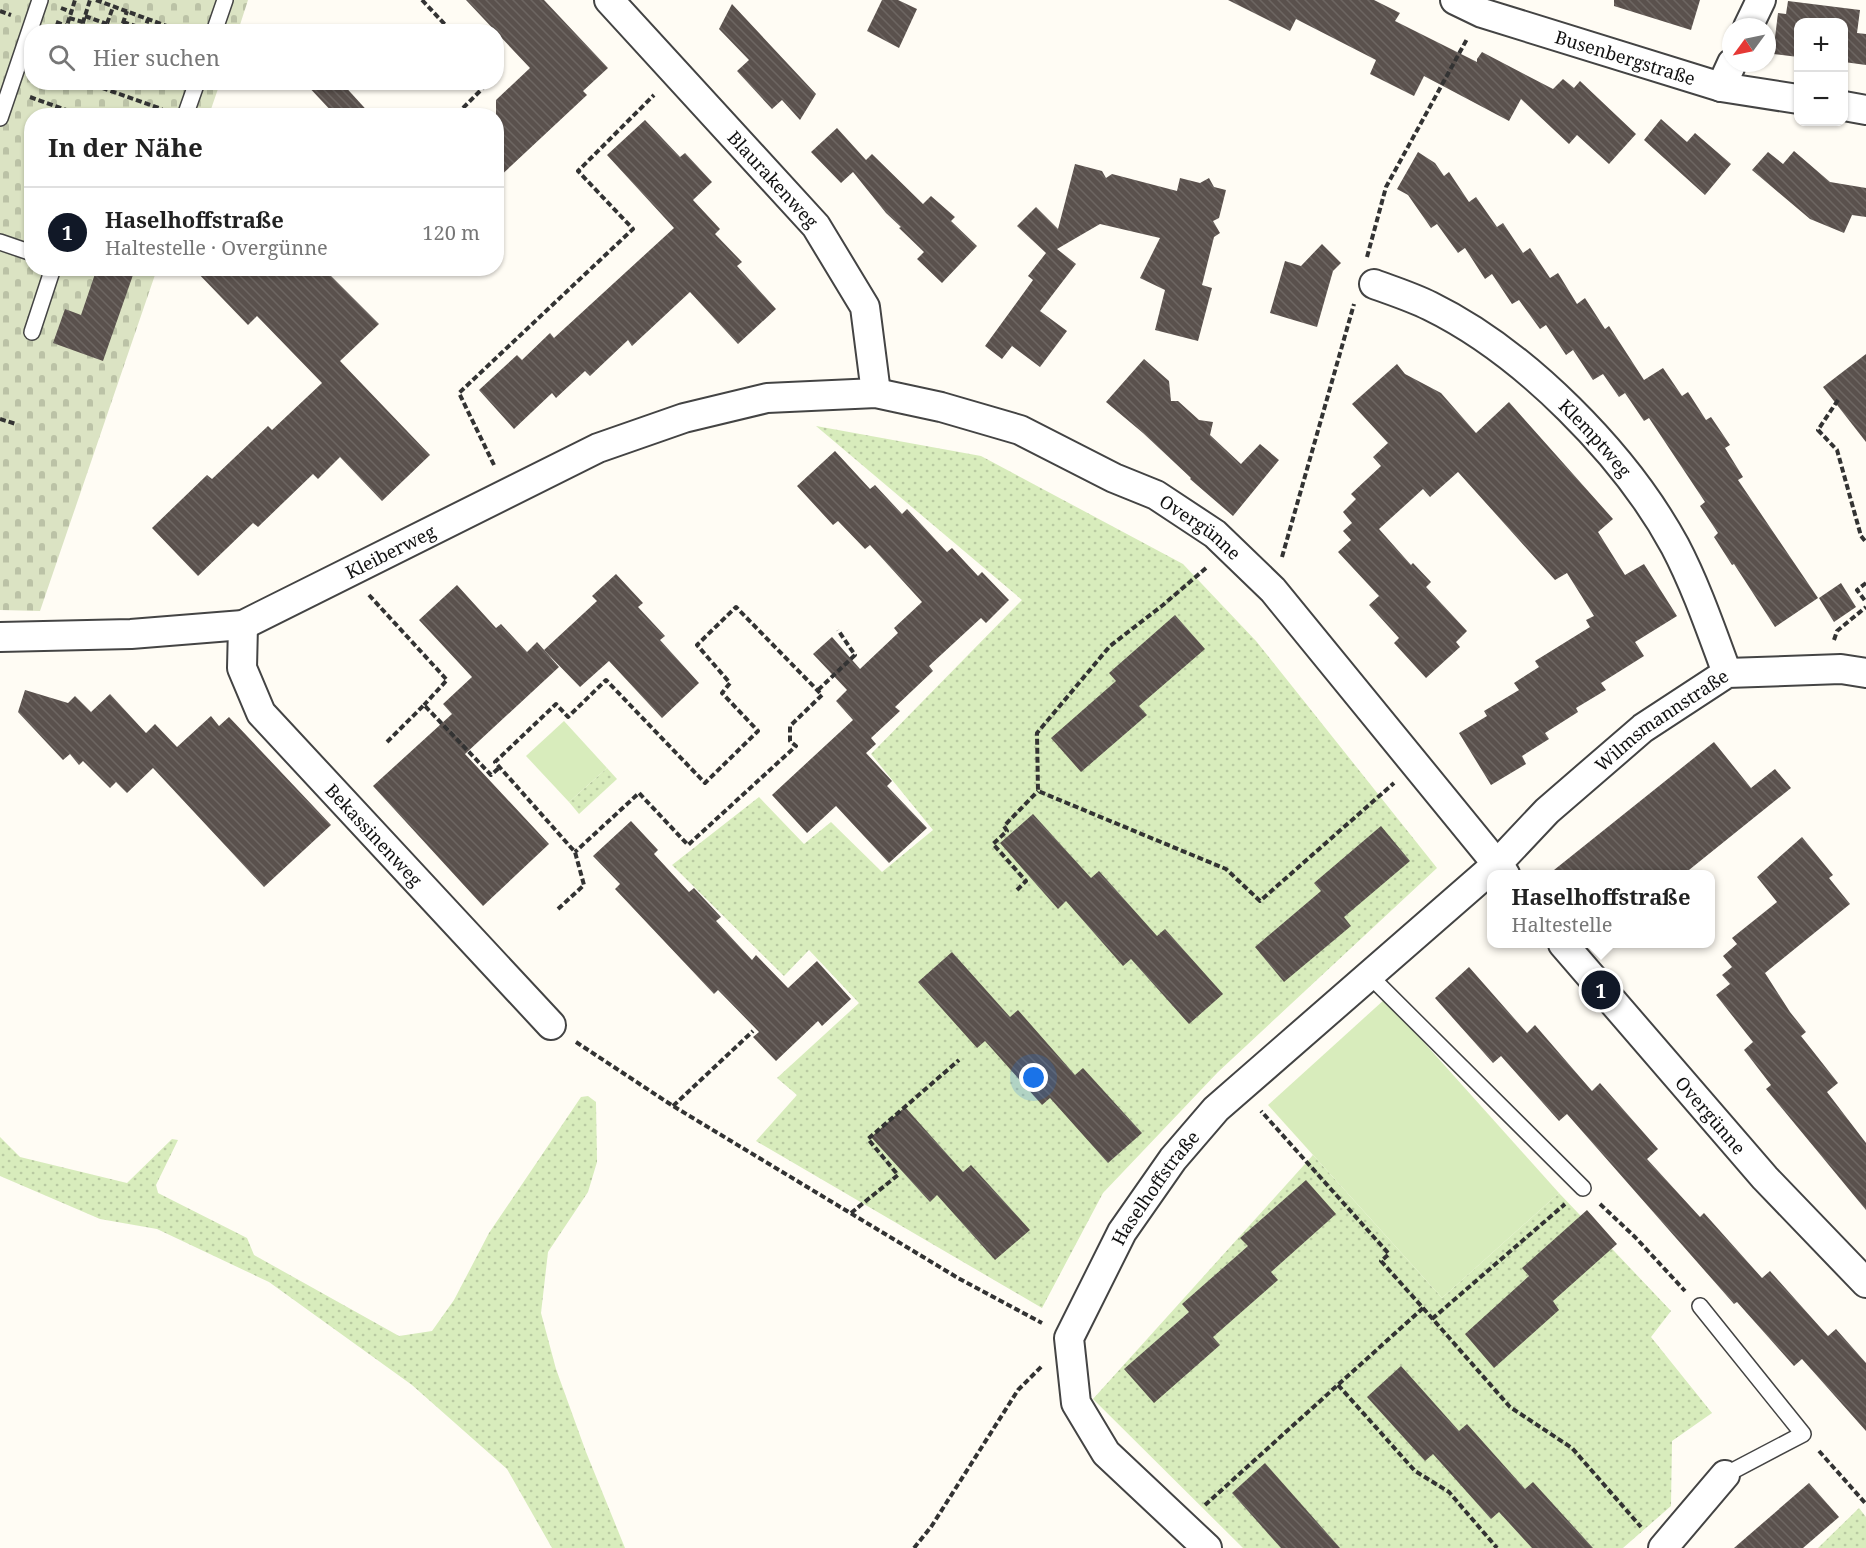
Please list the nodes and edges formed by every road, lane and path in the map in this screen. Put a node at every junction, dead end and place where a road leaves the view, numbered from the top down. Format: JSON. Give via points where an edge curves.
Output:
{"nodes":[{"id":1,"x":40,"y":0,"type":"edge"},
{"id":2,"x":75,"y":0,"type":"edge"},
{"id":3,"x":90,"y":0,"type":"edge"},
{"id":4,"x":96,"y":0,"type":"edge"},
{"id":5,"x":225,"y":0,"type":"edge"},
{"id":6,"x":422,"y":0,"type":"edge"},
{"id":7,"x":609,"y":0,"type":"edge"},
{"id":8,"x":1455,"y":0,"type":"edge"},
{"id":9,"x":1761,"y":0,"type":"edge"},
{"id":10,"x":113,"y":7,"type":"junction"},
{"id":11,"x":127,"y":11,"type":"junction"},
{"id":12,"x":1482,"y":13,"type":"junction"},
{"id":13,"x":85,"y":16,"type":"junction"},
{"id":14,"x":69,"y":18,"type":"junction"},
{"id":15,"x":1752,"y":18,"type":"edge"},
{"id":16,"x":148,"y":19,"type":"junction"},
{"id":17,"x":83,"y":22,"type":"joint"},
{"id":18,"x":123,"y":22,"type":"joint"},
{"id":19,"x":32,"y":24,"type":"edge"},
{"id":20,"x":67,"y":24,"type":"edge"},
{"id":21,"x":107,"y":24,"type":"joint"},
{"id":22,"x":128,"y":24,"type":"edge"},
{"id":23,"x":146,"y":24,"type":"edge"},
{"id":24,"x":161,"y":24,"type":"edge"},
{"id":25,"x":217,"y":24,"type":"edge"},
{"id":26,"x":444,"y":24,"type":"edge"},
{"id":27,"x":24,"y":48,"type":"edge"},
{"id":28,"x":1726,"y":75,"type":"edge"},
{"id":29,"x":10,"y":90,"type":"junction"},
{"id":30,"x":107,"y":90,"type":"edge"},
{"id":31,"x":194,"y":90,"type":"edge"},
{"id":32,"x":481,"y":90,"type":"edge"},
{"id":33,"x":1794,"y":98,"type":"edge"},
{"id":34,"x":649,"y":99,"type":"dead end"},
{"id":35,"x":1848,"y":107,"type":"edge"},
{"id":36,"x":61,"y":108,"type":"edge"},
{"id":37,"x":158,"y":108,"type":"edge"},
{"id":38,"x":188,"y":108,"type":"edge"},
{"id":39,"x":463,"y":108,"type":"dead end"},
{"id":40,"x":1866,"y":110,"type":"edge"},
{"id":41,"x":0,"y":118,"type":"edge"},
{"id":42,"x":0,"y":242,"type":"edge"},
{"id":43,"x":24,"y":250,"type":"edge"},
{"id":44,"x":50,"y":276,"type":"edge"},
{"id":45,"x":1365,"y":283,"type":"junction"},
{"id":46,"x":32,"y":332,"type":"dead end"},
{"id":47,"x":876,"y":393,"type":"junction"},
{"id":48,"x":767,"y":398,"type":"joint"},
{"id":49,"x":1838,"y":400,"type":"dead end"},
{"id":50,"x":0,"y":419,"type":"edge"},
{"id":51,"x":16,"y":424,"type":"dead end"},
{"id":52,"x":508,"y":493,"type":"junction"},
{"id":53,"x":1866,"y":543,"type":"edge"},
{"id":54,"x":1230,"y":548,"type":"junction"},
{"id":55,"x":348,"y":573,"type":"junction"},
{"id":56,"x":1866,"y":583,"type":"edge"},
{"id":57,"x":1273,"y":590,"type":"junction"},
{"id":58,"x":1866,"y":602,"type":"edge"},
{"id":59,"x":1866,"y":607,"type":"edge"},
{"id":60,"x":243,"y":625,"type":"junction"},
{"id":61,"x":838,"y":630,"type":"dead end"},
{"id":62,"x":0,"y":637,"type":"edge"},
{"id":63,"x":1834,"y":642,"type":"dead end"},
{"id":64,"x":1727,"y":673,"type":"junction"},
{"id":65,"x":1866,"y":673,"type":"edge"},
{"id":66,"x":818,"y":690,"type":"junction"},
{"id":67,"x":424,"y":705,"type":"junction"},
{"id":68,"x":387,"y":742,"type":"dead end"},
{"id":69,"x":1415,"y":764,"type":"junction"},
{"id":70,"x":500,"y":767,"type":"junction"},
{"id":71,"x":1038,"y":791,"type":"junction"},
{"id":72,"x":575,"y":852,"type":"junction"},
{"id":73,"x":1501,"y":869,"type":"edge"},
{"id":74,"x":1487,"y":880,"type":"edge"},
{"id":75,"x":1017,"y":890,"type":"dead end"},
{"id":76,"x":558,"y":909,"type":"dead end"},
{"id":77,"x":1566,"y":948,"type":"edge"},
{"id":78,"x":1370,"y":976,"type":"junction"},
{"id":79,"x":550,"y":1025,"type":"joint"},
{"id":80,"x":753,"y":1031,"type":"dead end"},
{"id":81,"x":959,"y":1060,"type":"dead end"},
{"id":82,"x":1240,"y":1088,"type":"junction"},
{"id":83,"x":673,"y":1106,"type":"junction"},
{"id":84,"x":1583,"y":1188,"type":"junction"},
{"id":85,"x":851,"y":1213,"type":"junction"},
{"id":86,"x":1866,"y":1283,"type":"edge"},
{"id":87,"x":1685,"y":1291,"type":"dead end"},
{"id":88,"x":1700,"y":1306,"type":"dead end"},
{"id":89,"x":1423,"y":1308,"type":"junction"},
{"id":90,"x":1432,"y":1319,"type":"junction"},
{"id":91,"x":1070,"y":1338,"type":"junction"},
{"id":92,"x":1338,"y":1385,"type":"junction"},
{"id":93,"x":1018,"y":1390,"type":"dead end"},
{"id":94,"x":1803,"y":1434,"type":"junction"},
{"id":95,"x":1725,"y":1475,"type":"joint"},
{"id":96,"x":1866,"y":1504,"type":"edge"},
{"id":97,"x":1182,"y":1525,"type":"junction"},
{"id":98,"x":1654,"y":1540,"type":"edge"},
{"id":99,"x":914,"y":1548,"type":"edge"},
{"id":100,"x":1207,"y":1548,"type":"edge"},
{"id":101,"x":1497,"y":1548,"type":"edge"}],
"edges":[{"from":1,"to":19,"type":"lane"},
{"from":2,"to":14,"type":"path"},
{"from":3,"to":13,"type":"path"},
{"from":4,"to":10,"type":"path"},
{"from":5,"to":25,"type":"lane"},
{"from":6,"to":26,"type":"path"},
{"from":7,"to":47,"type":"street","name":"Blaurakenweg","via":[[816,226],[865,307]]},
{"from":8,"to":12,"type":"street","name":"Busenbergstraße"},
{"from":9,"to":15,"type":"street"},
{"from":10,"to":11,"type":"path"},
{"from":10,"to":21,"type":"path"},
{"from":11,"to":16,"type":"path"},
{"from":11,"to":18,"type":"path"},
{"from":12,"to":28,"type":"street","name":"Busenbergstraße"},
{"from":12,"to":45,"type":"path","via":[[1386,187]]},
{"from":13,"to":17,"type":"path"},
{"from":13,"to":21,"type":"path"},
{"from":14,"to":17,"type":"path"},
{"from":14,"to":20,"type":"path"},
{"from":16,"to":23,"type":"path"},
{"from":16,"to":24,"type":"path"},
{"from":18,"to":22,"type":"path"},
{"from":27,"to":29,"type":"lane"},
{"from":28,"to":33,"type":"street","name":"Busenbergstraße"},
{"from":29,"to":36,"type":"path"},
{"from":29,"to":41,"type":"lane"},
{"from":30,"to":37,"type":"path"},
{"from":31,"to":38,"type":"lane"},
{"from":32,"to":39,"type":"path"},
{"from":34,"to":52,"type":"path","via":[[578,171],[633,229],[459,393]]},
{"from":35,"to":40,"type":"street"},
{"from":42,"to":43,"type":"lane"},
{"from":44,"to":46,"type":"lane"},
{"from":45,"to":57,"type":"path"},
{"from":45,"to":64,"type":"street","name":"Klemptweg","via":[[1430,306],[1499,347],[1556,396],[1608,452],[1641,492],[1675,546]]},
{"from":47,"to":48,"type":"street","name":"Overgünne"},
{"from":47,"to":54,"type":"street","name":"Overgünne","via":[[1020,430],[1156,495]]},
{"from":48,"to":52,"type":"street","name":"Kleiberweg","via":[[684,418],[598,448]]},
{"from":49,"to":53,"type":"path","via":[[1818,430],[1837,450]]},
{"from":50,"to":51,"type":"path"},
{"from":52,"to":55,"type":"street","name":"Kleiberweg"},
{"from":54,"to":57,"type":"street","name":"Overgünne"},
{"from":54,"to":71,"type":"path","via":[[1110,646],[1037,732]]},
{"from":55,"to":60,"type":"street","name":"Kleiberweg"},
{"from":55,"to":67,"type":"path","via":[[447,680]]},
{"from":56,"to":58,"type":"path","via":[[1857,590]]},
{"from":57,"to":69,"type":"street","name":"Overgünne"},
{"from":59,"to":63,"type":"path","via":[[1837,631]]},
{"from":60,"to":62,"type":"street","name":"Kleiberweg","via":[[131,634]]},
{"from":60,"to":79,"type":"street","name":"Bekassinenweg","via":[[243,668],[261,713]]},
{"from":61,"to":66,"type":"path","via":[[855,655]]},
{"from":64,"to":65,"type":"street","name":"Wilmsmannstraße","via":[[1841,669]]},
{"from":64,"to":73,"type":"street","name":"Wilmsmannstraße","via":[[1642,728],[1547,811]]},
{"from":66,"to":70,"type":"path","via":[[736,607],[697,645],[730,683],[722,693],[758,731],[705,783],[606,680],[568,717],[556,704],[495,762]]},
{"from":66,"to":72,"type":"path","via":[[822,695],[790,726],[790,741],[796,746],[688,845],[639,793]]},
{"from":67,"to":68,"type":"path"},
{"from":67,"to":70,"type":"path","via":[[491,775]]},
{"from":69,"to":71,"type":"path","via":[[1260,901],[1226,869]]},
{"from":69,"to":73,"type":"street","name":"Overgünne"},
{"from":70,"to":72,"type":"path"},
{"from":71,"to":75,"type":"path","via":[[1004,826],[1007,831],[993,844],[1026,881]]},
{"from":72,"to":76,"type":"path","via":[[584,885]]},
{"from":74,"to":78,"type":"street","name":"Haselhoffstraße"},
{"from":77,"to":86,"type":"street","name":"Overgünne","via":[[1765,1178]]},
{"from":78,"to":82,"type":"street","name":"Haselhoffstraße"},
{"from":78,"to":84,"type":"lane"},
{"from":79,"to":83,"type":"path"},
{"from":80,"to":83,"type":"path"},
{"from":81,"to":85,"type":"path","via":[[868,1139],[898,1175]]},
{"from":82,"to":89,"type":"path","via":[[1389,1254],[1381,1261]]},
{"from":82,"to":91,"type":"street","name":"Haselhoffstraße","via":[[1215,1109],[1173,1159],[1122,1232]]},
{"from":83,"to":85,"type":"path"},
{"from":84,"to":87,"type":"path"},
{"from":84,"to":90,"type":"path"},
{"from":85,"to":91,"type":"path","via":[[958,1278]]},
{"from":88,"to":94,"type":"lane"},
{"from":89,"to":90,"type":"path"},
{"from":89,"to":92,"type":"path"},
{"from":90,"to":98,"type":"path","via":[[1510,1407],[1572,1448]]},
{"from":91,"to":97,"type":"street","via":[[1076,1403],[1106,1453]]},
{"from":92,"to":97,"type":"path"},
{"from":92,"to":101,"type":"path","via":[[1415,1471],[1449,1492]]},
{"from":93,"to":99,"type":"path","via":[[932,1527]]},
{"from":94,"to":95,"type":"lane"},
{"from":94,"to":96,"type":"path"},
{"from":95,"to":98,"type":"street"},
{"from":97,"to":100,"type":"street"}]}
